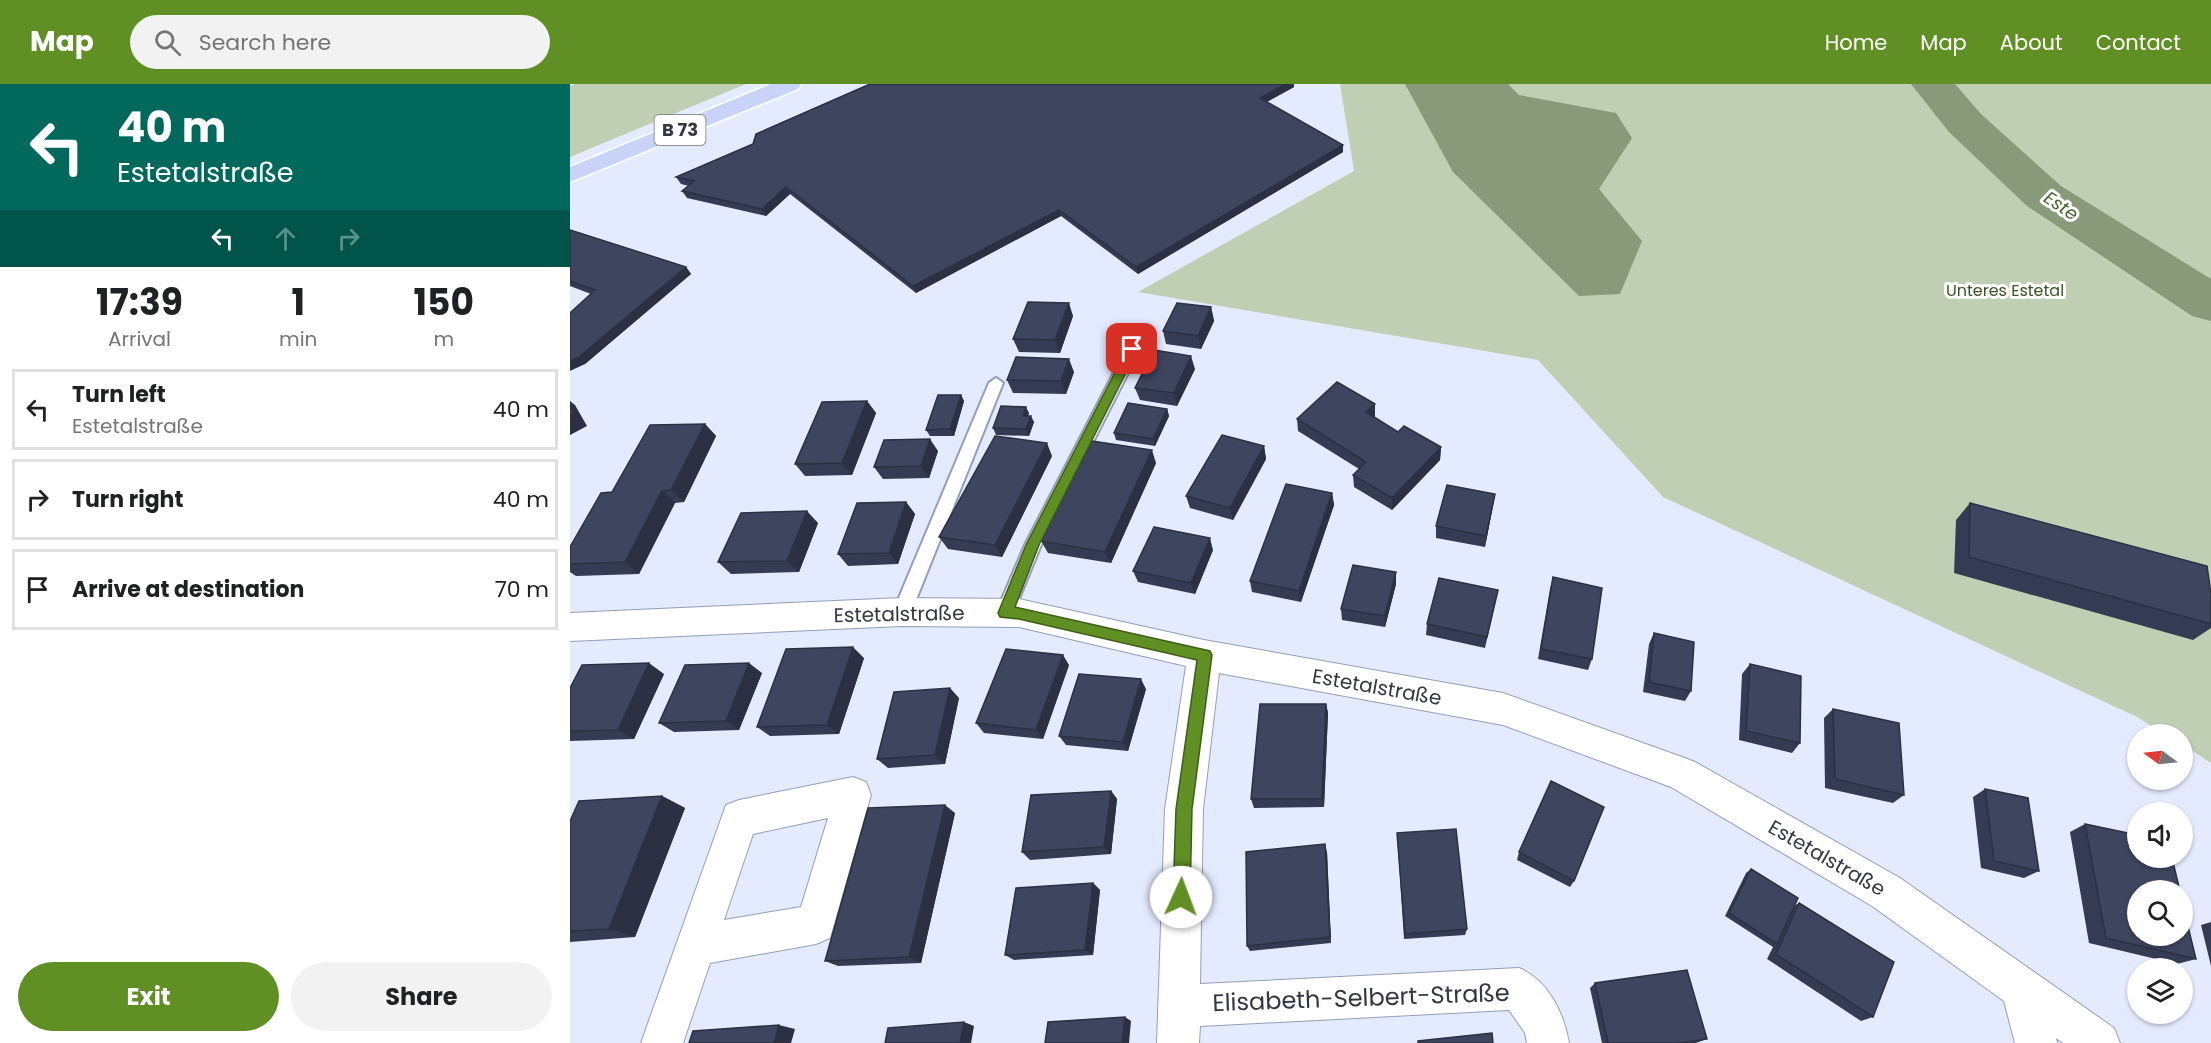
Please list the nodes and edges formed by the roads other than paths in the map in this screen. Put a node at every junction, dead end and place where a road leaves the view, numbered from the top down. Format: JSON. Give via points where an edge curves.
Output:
{"nodes":[{"id":1,"x":790,"y":84,"type":"edge"},
{"id":2,"x":570,"y":176,"type":"edge"},
{"id":3,"x":1132,"y":349,"type":"dead end"},
{"id":4,"x":996,"y":383,"type":"dead end"},
{"id":5,"x":902,"y":612,"type":"junction"},
{"id":6,"x":1005,"y":613,"type":"junction"},
{"id":7,"x":570,"y":627,"type":"edge"},
{"id":8,"x":1204,"y":655,"type":"junction"},
{"id":9,"x":695,"y":945,"type":"junction"},
{"id":10,"x":2022,"y":989,"type":"junction"},
{"id":11,"x":1178,"y":1025,"type":"edge"},
{"id":12,"x":662,"y":1043,"type":"edge"},
{"id":13,"x":1548,"y":1043,"type":"edge"},
{"id":14,"x":2036,"y":1043,"type":"edge"},
{"id":15,"x":2099,"y":1043,"type":"edge"}],
"edges":[{"from":1,"to":2,"type":"main road","number":"B 73"},
{"from":3,"to":6,"type":"lane","via":[[1033,545]]},
{"from":4,"to":5,"type":"lane"},
{"from":5,"to":6,"type":"street","name":"Estetalstraße"},
{"from":5,"to":7,"type":"street","name":"Estetalstraße"},
{"from":6,"to":8,"type":"street","name":"Estetalstraße"},
{"from":8,"to":10,"type":"street","name":"Estetalstraße","via":[[1503,709],[1682,774],[1886,892]]},
{"from":8,"to":11,"type":"street","via":[[1184,809]]},
{"from":9,"to":9,"type":"street","via":[[739,818],[853,795],[816,924]]},
{"from":9,"to":12,"type":"street"},
{"from":10,"to":14,"type":"street"},
{"from":10,"to":15,"type":"street","name":"Estetalstraße"},
{"from":11,"to":13,"type":"street","name":"Elisabeth-Selbert-Straße","via":[[1519,989],[1545,1025]]}]}
